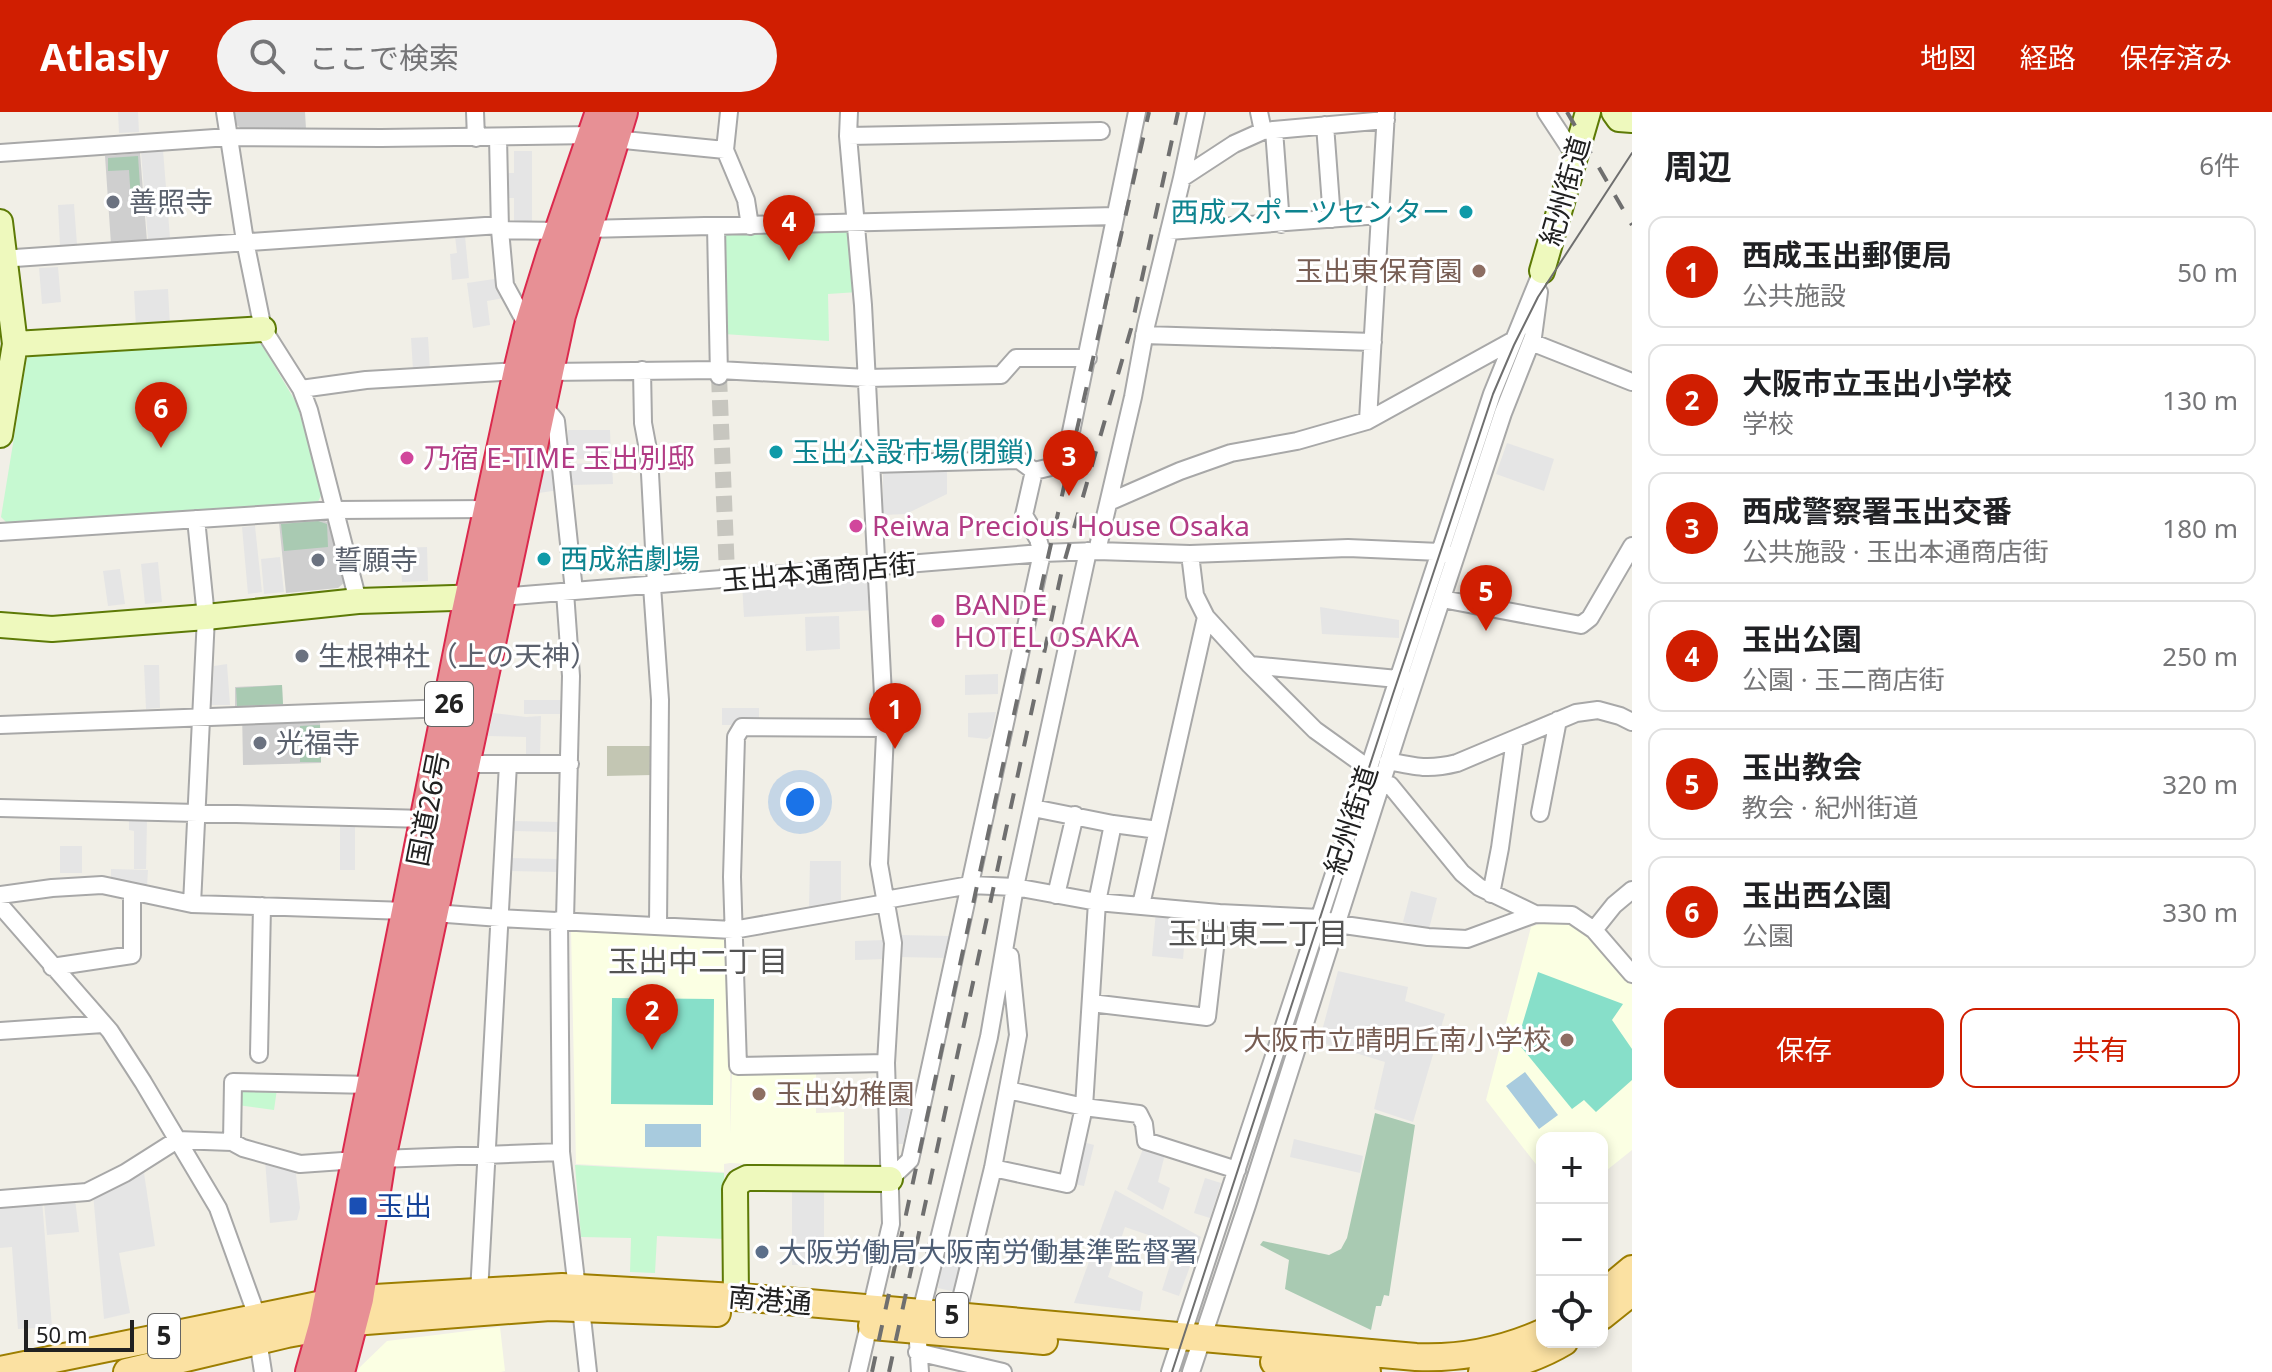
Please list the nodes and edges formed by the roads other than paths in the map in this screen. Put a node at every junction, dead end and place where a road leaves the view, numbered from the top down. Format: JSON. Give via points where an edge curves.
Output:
{"nodes":[{"id":1,"x":225,"y":112,"type":"edge"},
{"id":2,"x":475,"y":112,"type":"edge"},
{"id":3,"x":729,"y":112,"type":"edge"},
{"id":4,"x":849,"y":112,"type":"edge"},
{"id":5,"x":1137,"y":112,"type":"edge"},
{"id":6,"x":1196,"y":112,"type":"edge"},
{"id":7,"x":1259,"y":112,"type":"edge"},
{"id":8,"x":1546,"y":112,"type":"edge"},
{"id":9,"x":1588,"y":112,"type":"edge"},
{"id":10,"x":1614,"y":112,"type":"edge"},
{"id":11,"x":1388,"y":115,"type":"edge"},
{"id":12,"x":1632,"y":120,"type":"edge"},
{"id":13,"x":607,"y":125,"type":"edge"},
{"id":14,"x":1325,"y":125,"type":"junction"},
{"id":15,"x":1269,"y":130,"type":"junction"},
{"id":16,"x":1101,"y":131,"type":"dead end"},
{"id":17,"x":848,"y":136,"type":"junction"},
{"id":18,"x":229,"y":137,"type":"junction"},
{"id":19,"x":498,"y":137,"type":"junction"},
{"id":20,"x":476,"y":138,"type":"junction"},
{"id":21,"x":725,"y":150,"type":"junction"},
{"id":22,"x":0,"y":153,"type":"edge"},
{"id":23,"x":1575,"y":156,"type":"junction"},
{"id":24,"x":1182,"y":178,"type":"junction"},
{"id":25,"x":1380,"y":215,"type":"junction"},
{"id":26,"x":1115,"y":216,"type":"junction"},
{"id":27,"x":1332,"y":219,"type":"junction"},
{"id":28,"x":856,"y":221,"type":"junction"},
{"id":29,"x":0,"y":222,"type":"edge"},
{"id":30,"x":1281,"y":224,"type":"junction"},
{"id":31,"x":716,"y":226,"type":"junction"},
{"id":32,"x":750,"y":226,"type":"junction"},
{"id":33,"x":500,"y":228,"type":"junction"},
{"id":34,"x":574,"y":230,"type":"junction"},
{"id":35,"x":1169,"y":231,"type":"junction"},
{"id":36,"x":245,"y":241,"type":"junction"},
{"id":37,"x":2,"y":259,"type":"edge"},
{"id":38,"x":1542,"y":271,"type":"junction"},
{"id":39,"x":263,"y":329,"type":"junction"},
{"id":40,"x":529,"y":329,"type":"junction"},
{"id":41,"x":1144,"y":335,"type":"junction"},
{"id":42,"x":1512,"y":341,"type":"junction"},
{"id":43,"x":1373,"y":342,"type":"junction"},
{"id":44,"x":1531,"y":342,"type":"junction"},
{"id":45,"x":15,"y":344,"type":"junction"},
{"id":46,"x":1088,"y":358,"type":"junction"},
{"id":47,"x":642,"y":370,"type":"junction"},
{"id":48,"x":534,"y":372,"type":"junction"},
{"id":49,"x":719,"y":373,"type":"junction"},
{"id":50,"x":867,"y":378,"type":"junction"},
{"id":51,"x":1632,"y":382,"type":"edge"},
{"id":52,"x":301,"y":389,"type":"junction"},
{"id":53,"x":542,"y":404,"type":"junction"},
{"id":54,"x":1368,"y":420,"type":"junction"},
{"id":55,"x":0,"y":435,"type":"edge"},
{"id":56,"x":872,"y":464,"type":"junction"},
{"id":57,"x":1034,"y":471,"type":"junction"},
{"id":58,"x":1109,"y":502,"type":"junction"},
{"id":59,"x":490,"y":509,"type":"junction"},
{"id":60,"x":335,"y":510,"type":"junction"},
{"id":61,"x":196,"y":519,"type":"junction"},
{"id":62,"x":0,"y":532,"type":"edge"},
{"id":63,"x":1632,"y":546,"type":"edge"},
{"id":64,"x":1093,"y":551,"type":"junction"},
{"id":65,"x":1042,"y":553,"type":"junction"},
{"id":66,"x":1190,"y":554,"type":"junction"},
{"id":67,"x":1448,"y":554,"type":"junction"},
{"id":68,"x":877,"y":567,"type":"junction"},
{"id":69,"x":654,"y":586,"type":"junction"},
{"id":70,"x":569,"y":592,"type":"junction"},
{"id":71,"x":485,"y":597,"type":"junction"},
{"id":72,"x":1442,"y":599,"type":"junction"},
{"id":73,"x":358,"y":601,"type":"junction"},
{"id":74,"x":206,"y":617,"type":"junction"},
{"id":75,"x":1206,"y":617,"type":"junction"},
{"id":76,"x":0,"y":625,"type":"edge"},
{"id":77,"x":1250,"y":665,"type":"junction"},
{"id":78,"x":1406,"y":680,"type":"junction"},
{"id":79,"x":448,"y":708,"type":"junction"},
{"id":80,"x":202,"y":717,"type":"junction"},
{"id":81,"x":1558,"y":720,"type":"junction"},
{"id":82,"x":1632,"y":722,"type":"edge"},
{"id":83,"x":0,"y":725,"type":"edge"},
{"id":84,"x":884,"y":728,"type":"junction"},
{"id":85,"x":1515,"y":739,"type":"junction"},
{"id":86,"x":1388,"y":761,"type":"junction"},
{"id":87,"x":465,"y":764,"type":"junction"},
{"id":88,"x":508,"y":764,"type":"junction"},
{"id":89,"x":570,"y":764,"type":"junction"},
{"id":90,"x":1368,"y":768,"type":"junction"},
{"id":91,"x":1382,"y":782,"type":"junction"},
{"id":92,"x":0,"y":808,"type":"edge"},
{"id":93,"x":1033,"y":808,"type":"junction"},
{"id":94,"x":196,"y":812,"type":"junction"},
{"id":95,"x":1540,"y":813,"type":"dead end"},
{"id":96,"x":1075,"y":815,"type":"junction"},
{"id":97,"x":426,"y":819,"type":"junction"},
{"id":98,"x":1113,"y":824,"type":"junction"},
{"id":99,"x":1158,"y":830,"type":"junction"},
{"id":100,"x":970,"y":885,"type":"junction"},
{"id":101,"x":1015,"y":887,"type":"junction"},
{"id":102,"x":1632,"y":890,"type":"edge"},
{"id":103,"x":132,"y":892,"type":"junction"},
{"id":104,"x":1491,"y":894,"type":"junction"},
{"id":105,"x":0,"y":895,"type":"edge"},
{"id":106,"x":1056,"y":895,"type":"junction"},
{"id":107,"x":886,"y":902,"type":"junction"},
{"id":108,"x":1097,"y":902,"type":"junction"},
{"id":109,"x":192,"y":904,"type":"junction"},
{"id":110,"x":0,"y":905,"type":"edge"},
{"id":111,"x":1141,"y":905,"type":"junction"},
{"id":112,"x":262,"y":906,"type":"junction"},
{"id":113,"x":420,"y":912,"type":"junction"},
{"id":114,"x":1219,"y":913,"type":"junction"},
{"id":115,"x":1535,"y":914,"type":"junction"},
{"id":116,"x":500,"y":918,"type":"junction"},
{"id":117,"x":1319,"y":918,"type":"junction"},
{"id":118,"x":562,"y":920,"type":"junction"},
{"id":119,"x":1337,"y":924,"type":"junction"},
{"id":120,"x":658,"y":926,"type":"junction"},
{"id":121,"x":733,"y":930,"type":"junction"},
{"id":122,"x":1009,"y":930,"type":"junction"},
{"id":123,"x":1594,"y":930,"type":"junction"},
{"id":124,"x":52,"y":967,"type":"junction"},
{"id":125,"x":1630,"y":969,"type":"edge"},
{"id":126,"x":1091,"y":1003,"type":"junction"},
{"id":127,"x":103,"y":1024,"type":"junction"},
{"id":128,"x":0,"y":1031,"type":"edge"},
{"id":129,"x":259,"y":1054,"type":"dead end"},
{"id":130,"x":886,"y":1063,"type":"junction"},
{"id":131,"x":372,"y":1085,"type":"junction"},
{"id":132,"x":1008,"y":1090,"type":"junction"},
{"id":133,"x":1084,"y":1107,"type":"junction"},
{"id":134,"x":177,"y":1140,"type":"junction"},
{"id":135,"x":232,"y":1142,"type":"junction"},
{"id":136,"x":561,"y":1152,"type":"junction"},
{"id":137,"x":487,"y":1155,"type":"junction"},
{"id":138,"x":368,"y":1159,"type":"junction"},
{"id":139,"x":993,"y":1168,"type":"junction"},
{"id":140,"x":1237,"y":1170,"type":"junction"},
{"id":141,"x":890,"y":1179,"type":"junction"},
{"id":142,"x":0,"y":1199,"type":"edge"},
{"id":143,"x":1632,"y":1269,"type":"edge"},
{"id":144,"x":1608,"y":1289,"type":"edge"},
{"id":145,"x":1632,"y":1292,"type":"edge"},
{"id":146,"x":479,"y":1293,"type":"junction"},
{"id":147,"x":736,"y":1297,"type":"junction"},
{"id":148,"x":579,"y":1298,"type":"junction"},
{"id":149,"x":1608,"y":1311,"type":"edge"},
{"id":150,"x":341,"y":1312,"type":"junction"},
{"id":151,"x":957,"y":1315,"type":"junction"},
{"id":152,"x":870,"y":1317,"type":"junction"},
{"id":153,"x":257,"y":1328,"type":"junction"},
{"id":154,"x":919,"y":1332,"type":"junction"},
{"id":155,"x":1536,"y":1335,"type":"edge"},
{"id":156,"x":1552,"y":1348,"type":"edge"},
{"id":157,"x":1187,"y":1354,"type":"edge"},
{"id":158,"x":0,"y":1370,"type":"edge"},
{"id":159,"x":127,"y":1372,"type":"edge"},
{"id":160,"x":263,"y":1372,"type":"edge"},
{"id":161,"x":311,"y":1372,"type":"edge"},
{"id":162,"x":339,"y":1372,"type":"edge"},
{"id":163,"x":588,"y":1372,"type":"edge"},
{"id":164,"x":858,"y":1372,"type":"edge"},
{"id":165,"x":920,"y":1372,"type":"edge"},
{"id":166,"x":1003,"y":1372,"type":"edge"},
{"id":167,"x":1367,"y":1372,"type":"edge"},
{"id":168,"x":1482,"y":1372,"type":"edge"}],
"edges":[{"from":1,"to":18,"type":"street"},
{"from":2,"to":20,"type":"street"},
{"from":3,"to":21,"type":"street"},
{"from":4,"to":17,"type":"street"},
{"from":5,"to":26,"type":"street"},
{"from":6,"to":24,"type":"street"},
{"from":7,"to":15,"type":"street"},
{"from":8,"to":23,"type":"street"},
{"from":9,"to":23,"type":"street","name":"紀州街道"},
{"from":10,"to":12,"type":"street","via":[[1619,119]]},
{"from":11,"to":14,"type":"street"},
{"from":11,"to":25,"type":"street"},
{"from":13,"to":19,"type":"street"},
{"from":13,"to":21,"type":"street"},
{"from":13,"to":34,"type":"highway","name":"国道26号","number":"26"},
{"from":14,"to":15,"type":"street"},
{"from":14,"to":27,"type":"street"},
{"from":15,"to":24,"type":"street","via":[[1234,144]]},
{"from":15,"to":30,"type":"street"},
{"from":16,"to":17,"type":"street"},
{"from":17,"to":28,"type":"street"},
{"from":18,"to":20,"type":"street"},
{"from":18,"to":22,"type":"street"},
{"from":18,"to":36,"type":"street"},
{"from":19,"to":20,"type":"street"},
{"from":19,"to":33,"type":"street"},
{"from":21,"to":32,"type":"street","via":[[746,200]]},
{"from":23,"to":38,"type":"street","name":"紀州街道"},
{"from":24,"to":35,"type":"street"},
{"from":25,"to":27,"type":"street"},
{"from":25,"to":43,"type":"street"},
{"from":26,"to":28,"type":"street"},
{"from":26,"to":46,"type":"street"},
{"from":27,"to":30,"type":"street"},
{"from":28,"to":32,"type":"street"},
{"from":28,"to":50,"type":"street"},
{"from":29,"to":37,"type":"street"},
{"from":30,"to":35,"type":"street"},
{"from":31,"to":32,"type":"street"},
{"from":31,"to":34,"type":"street"},
{"from":31,"to":49,"type":"street"},
{"from":33,"to":34,"type":"street"},
{"from":33,"to":36,"type":"street"},
{"from":33,"to":40,"type":"street","via":[[505,285]]},
{"from":34,"to":40,"type":"highway","name":"国道26号","number":"26"},
{"from":34,"to":48,"type":"highway","name":"国道26号","number":"26","via":[[560,315]]},
{"from":35,"to":41,"type":"street"},
{"from":36,"to":37,"type":"street"},
{"from":36,"to":39,"type":"street"},
{"from":37,"to":45,"type":"street"},
{"from":38,"to":42,"type":"street","name":"紀州街道"},
{"from":38,"to":44,"type":"street","name":"紀州街道"},
{"from":39,"to":45,"type":"street"},
{"from":39,"to":52,"type":"street"},
{"from":40,"to":48,"type":"highway","name":"国道26号","number":"26"},
{"from":41,"to":43,"type":"street"},
{"from":41,"to":58,"type":"street"},
{"from":42,"to":54,"type":"street"},
{"from":42,"to":67,"type":"street","name":"紀州街道"},
{"from":43,"to":54,"type":"street"},
{"from":44,"to":51,"type":"street"},
{"from":44,"to":67,"type":"street","name":"紀州街道"},
{"from":45,"to":55,"type":"street"},
{"from":46,"to":50,"type":"street","via":[[1016,358],[1001,375]]},
{"from":46,"to":57,"type":"street","via":[[1066,456]]},
{"from":47,"to":48,"type":"street"},
{"from":47,"to":49,"type":"street"},
{"from":47,"to":69,"type":"street"},
{"from":48,"to":52,"type":"street","via":[[366,380]]},
{"from":48,"to":53,"type":"highway","name":"国道26号","number":"26"},
{"from":48,"to":59,"type":"highway","name":"国道26号","number":"26"},
{"from":49,"to":50,"type":"street"},
{"from":50,"to":56,"type":"street"},
{"from":52,"to":60,"type":"street"},
{"from":53,"to":70,"type":"street","via":[[556,421]]},
{"from":53,"to":71,"type":"highway","name":"国道26号","number":"26"},
{"from":54,"to":58,"type":"street","via":[[1231,453]]},
{"from":56,"to":57,"type":"street","via":[[1019,460]]},
{"from":56,"to":68,"type":"street"},
{"from":57,"to":65,"type":"street","via":[[1024,515]]},
{"from":58,"to":64,"type":"street"},
{"from":59,"to":60,"type":"street"},
{"from":59,"to":71,"type":"highway","name":"国道26号","number":"26"},
{"from":60,"to":61,"type":"street"},
{"from":60,"to":73,"type":"street"},
{"from":61,"to":62,"type":"street"},
{"from":61,"to":74,"type":"street"},
{"from":63,"to":72,"type":"street","via":[[1581,625]]},
{"from":64,"to":65,"type":"street","name":"玉出本通商店街"},
{"from":64,"to":66,"type":"street","name":"玉出本通商店街"},
{"from":64,"to":93,"type":"street"},
{"from":65,"to":68,"type":"street","name":"玉出本通商店街"},
{"from":65,"to":100,"type":"street"},
{"from":66,"to":67,"type":"street","name":"玉出本通商店街","via":[[1348,548]]},
{"from":66,"to":75,"type":"street","via":[[1195,595]]},
{"from":67,"to":72,"type":"street","name":"紀州街道"},
{"from":67,"to":78,"type":"street","name":"紀州街道"},
{"from":68,"to":69,"type":"street","name":"玉出本通商店街"},
{"from":68,"to":84,"type":"street"},
{"from":69,"to":70,"type":"street","name":"玉出本通商店街"},
{"from":69,"to":120,"type":"street","via":[[660,700]]},
{"from":70,"to":71,"type":"street","name":"玉出本通商店街"},
{"from":70,"to":89,"type":"street"},
{"from":71,"to":73,"type":"street"},
{"from":71,"to":79,"type":"highway","name":"国道26号","number":"26"},
{"from":71,"to":87,"type":"highway","name":"国道26号","number":"26"},
{"from":72,"to":78,"type":"street","name":"紀州街道"},
{"from":73,"to":74,"type":"street"},
{"from":74,"to":76,"type":"street","via":[[52,629]]},
{"from":74,"to":80,"type":"street"},
{"from":75,"to":77,"type":"street"},
{"from":75,"to":99,"type":"street"},
{"from":77,"to":78,"type":"street"},
{"from":77,"to":90,"type":"street","via":[[1315,730]]},
{"from":78,"to":86,"type":"street","name":"紀州街道"},
{"from":78,"to":90,"type":"street","name":"紀州街道"},
{"from":79,"to":80,"type":"street"},
{"from":79,"to":97,"type":"highway","name":"国道26号","number":"26"},
{"from":80,"to":83,"type":"street"},
{"from":80,"to":94,"type":"street"},
{"from":81,"to":82,"type":"street","via":[[1598,710]]},
{"from":81,"to":85,"type":"street"},
{"from":81,"to":95,"type":"street"},
{"from":84,"to":107,"type":"street","via":[[879,864]]},
{"from":84,"to":121,"type":"street","via":[[742,727],[736,737]]},
{"from":85,"to":86,"type":"street","via":[[1437,768]]},
{"from":85,"to":104,"type":"street"},
{"from":86,"to":91,"type":"street","name":"紀州街道"},
{"from":87,"to":88,"type":"street"},
{"from":87,"to":113,"type":"highway","name":"国道26号","number":"26"},
{"from":88,"to":89,"type":"street"},
{"from":88,"to":116,"type":"street"},
{"from":89,"to":118,"type":"street"},
{"from":90,"to":91,"type":"street"},
{"from":90,"to":117,"type":"street","name":"紀州街道"},
{"from":91,"to":104,"type":"street","via":[[1390,785],[1462,873]]},
{"from":91,"to":119,"type":"street","name":"紀州街道"},
{"from":92,"to":94,"type":"street"},
{"from":93,"to":96,"type":"street"},
{"from":93,"to":101,"type":"street"},
{"from":94,"to":97,"type":"street"},
{"from":94,"to":109,"type":"street"},
{"from":96,"to":98,"type":"street"},
{"from":96,"to":106,"type":"street"},
{"from":97,"to":113,"type":"highway","name":"国道26号","number":"26"},
{"from":98,"to":99,"type":"street"},
{"from":98,"to":108,"type":"street"},
{"from":99,"to":111,"type":"street"},
{"from":100,"to":101,"type":"street"},
{"from":100,"to":107,"type":"street"},
{"from":100,"to":141,"type":"street","via":[[910,1160]]},
{"from":101,"to":106,"type":"street"},
{"from":101,"to":122,"type":"street"},
{"from":102,"to":123,"type":"street"},
{"from":103,"to":105,"type":"street","via":[[102,885]]},
{"from":103,"to":109,"type":"street"},
{"from":103,"to":124,"type":"street","via":[[132,955]]},
{"from":104,"to":115,"type":"street"},
{"from":106,"to":108,"type":"street"},
{"from":107,"to":121,"type":"street"},
{"from":107,"to":130,"type":"street","via":[[893,943]]},
{"from":108,"to":111,"type":"street"},
{"from":108,"to":126,"type":"street"},
{"from":109,"to":112,"type":"street"},
{"from":110,"to":124,"type":"street"},
{"from":111,"to":114,"type":"street"},
{"from":112,"to":113,"type":"street"},
{"from":112,"to":129,"type":"street"},
{"from":113,"to":116,"type":"street"},
{"from":113,"to":131,"type":"highway","name":"国道26号","number":"26"},
{"from":113,"to":138,"type":"highway","name":"国道26号","number":"26"},
{"from":114,"to":117,"type":"street"},
{"from":114,"to":126,"type":"street","via":[[1207,1017]]},
{"from":115,"to":119,"type":"street","via":[[1467,939]]},
{"from":115,"to":123,"type":"street","via":[[1572,915]]},
{"from":116,"to":118,"type":"street"},
{"from":116,"to":137,"type":"street"},
{"from":117,"to":119,"type":"street"},
{"from":117,"to":140,"type":"street","name":"紀州街道"},
{"from":118,"to":120,"type":"street"},
{"from":118,"to":136,"type":"street"},
{"from":119,"to":157,"type":"street","name":"紀州街道","via":[[1247,1205]]},
{"from":120,"to":121,"type":"street"},
{"from":121,"to":130,"type":"street","via":[[738,1066]]},
{"from":122,"to":132,"type":"street","via":[[1018,1035]]},
{"from":122,"to":154,"type":"street"},
{"from":123,"to":125,"type":"street"},
{"from":124,"to":127,"type":"street"},
{"from":126,"to":133,"type":"street"},
{"from":127,"to":128,"type":"street"},
{"from":127,"to":134,"type":"street"},
{"from":130,"to":141,"type":"street"},
{"from":131,"to":135,"type":"street","via":[[233,1082]]},
{"from":131,"to":138,"type":"highway","name":"国道26号","number":"26"},
{"from":132,"to":133,"type":"street"},
{"from":132,"to":139,"type":"street"},
{"from":133,"to":139,"type":"street","via":[[1067,1184]]},
{"from":133,"to":140,"type":"street","via":[[1139,1114],[1146,1141]]},
{"from":134,"to":135,"type":"street"},
{"from":134,"to":142,"type":"street","via":[[87,1192]]},
{"from":134,"to":153,"type":"street","via":[[218,1208]]},
{"from":135,"to":138,"type":"street","via":[[300,1164]]},
{"from":136,"to":137,"type":"street"},
{"from":136,"to":148,"type":"street"},
{"from":137,"to":138,"type":"street"},
{"from":137,"to":146,"type":"street"},
{"from":138,"to":150,"type":"highway","name":"国道26号","number":"26"},
{"from":139,"to":151,"type":"street"},
{"from":140,"to":157,"type":"street","name":"紀州街道"},
{"from":141,"to":147,"type":"street","via":[[739,1182]]},
{"from":141,"to":152,"type":"street","via":[[891,1224]]},
{"from":143,"to":144,"type":"main road"},
{"from":145,"to":149,"type":"main road"},
{"from":146,"to":148,"type":"main road","name":"南港通","number":"5","via":[[551,1287]]},
{"from":146,"to":150,"type":"main road","name":"南港通","number":"5"},
{"from":147,"to":148,"type":"main road","name":"南港通","number":"5"},
{"from":147,"to":152,"type":"main road","name":"南港通","number":"5"},
{"from":148,"to":150,"type":"main road","name":"南港通","number":"5","via":[[528,1308]]},
{"from":148,"to":152,"type":"main road","name":"南港通","number":"5","via":[[730,1313]]},
{"from":148,"to":163,"type":"street"},
{"from":150,"to":153,"type":"main road","name":"南港通","number":"5"},
{"from":150,"to":161,"type":"highway","name":"国道26号","number":"26"},
{"from":150,"to":162,"type":"highway","name":"国道26号","number":"26"},
{"from":151,"to":154,"type":"main road","name":"南港通","number":"5"},
{"from":151,"to":157,"type":"main road","name":"南港通","number":"5"},
{"from":152,"to":154,"type":"main road","name":"南港通","number":"5"},
{"from":152,"to":164,"type":"street"},
{"from":153,"to":158,"type":"main road","name":"南港通","number":"5"},
{"from":153,"to":159,"type":"main road","name":"南港通","number":"5"},
{"from":153,"to":160,"type":"street"},
{"from":154,"to":157,"type":"main road","name":"南港通","number":"5"},
{"from":154,"to":165,"type":"street"},
{"from":154,"to":166,"type":"street"},
{"from":155,"to":157,"type":"main road","name":"南港通","number":"5","via":[[1499,1349],[1440,1358]]},
{"from":156,"to":168,"type":"main road"},
{"from":157,"to":167,"type":"main road","name":"南港通","number":"5"}]}
